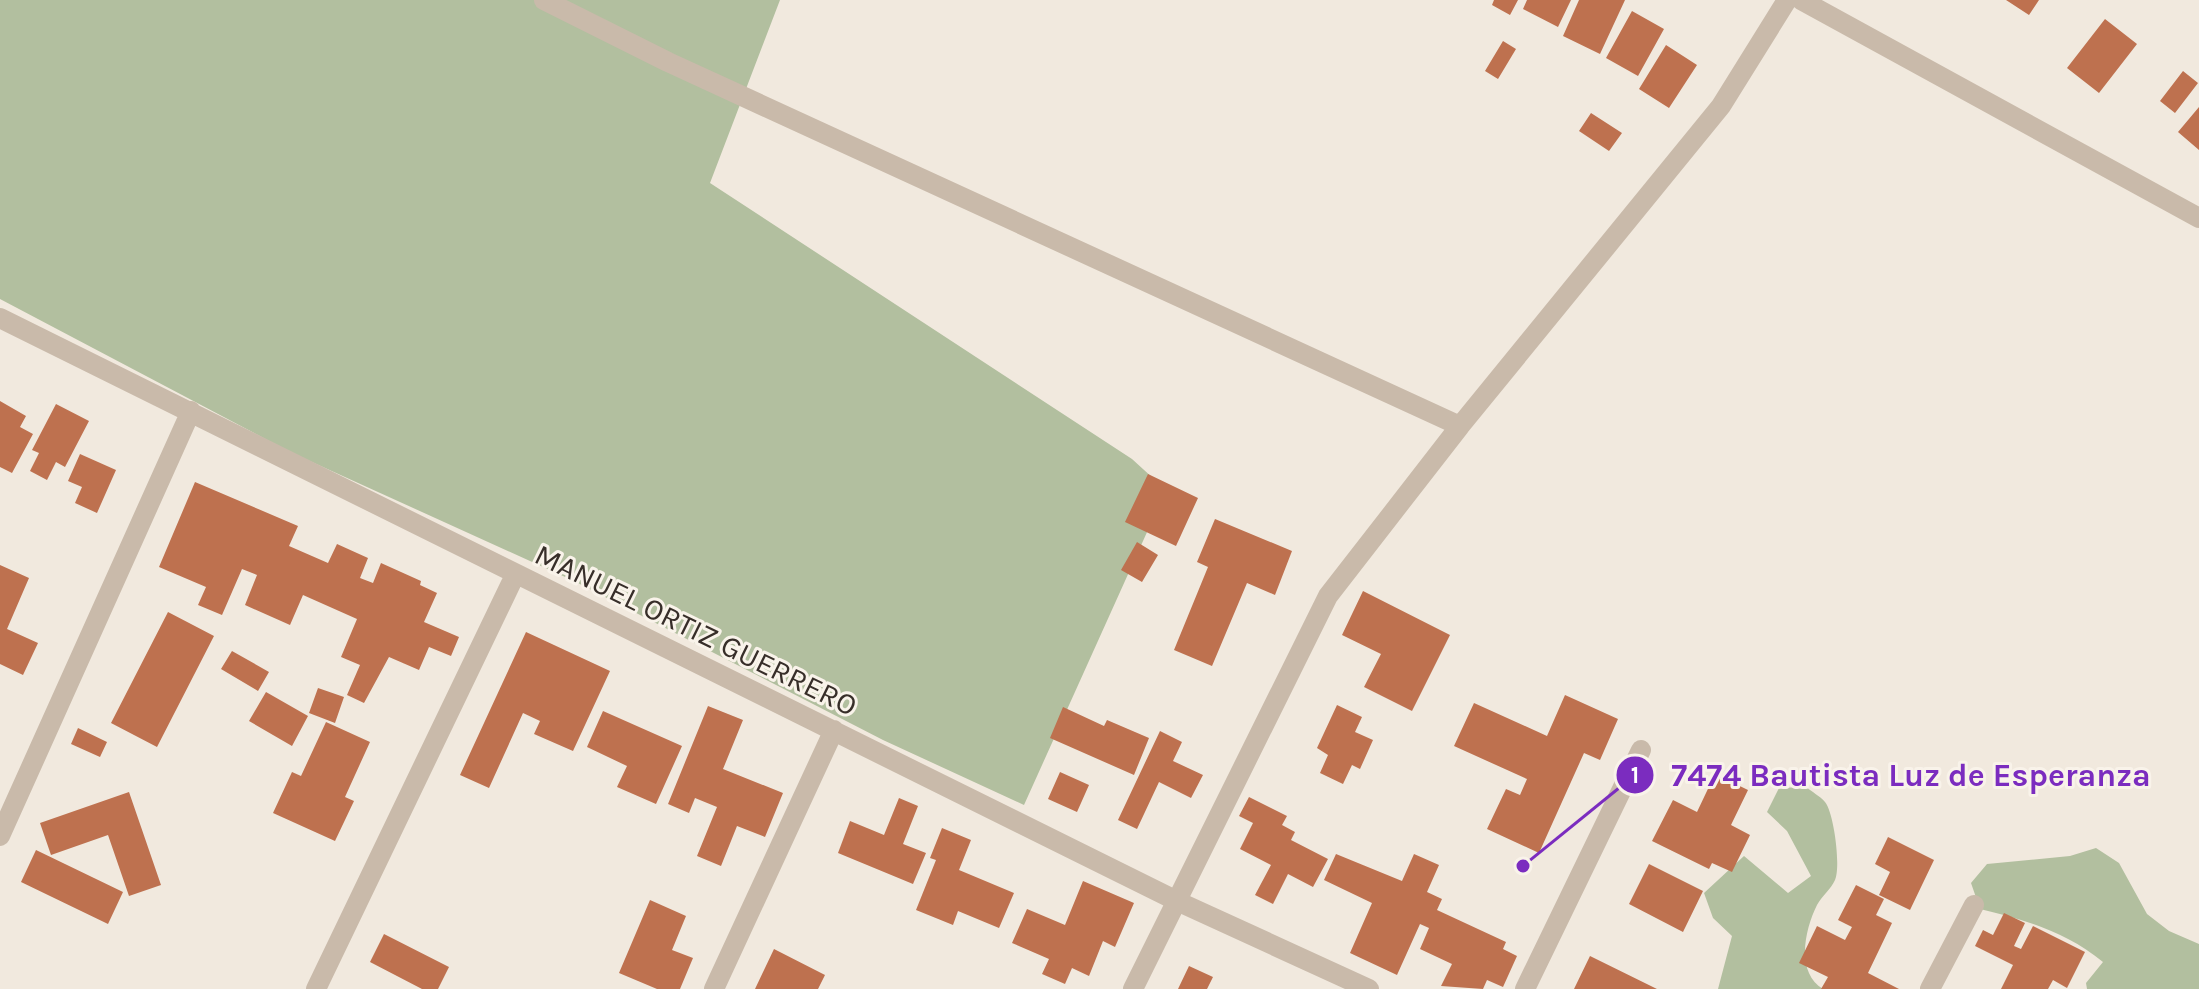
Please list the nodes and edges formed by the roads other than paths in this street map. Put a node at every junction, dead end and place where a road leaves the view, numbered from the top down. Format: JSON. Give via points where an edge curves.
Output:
{"nodes":[{"id":1,"x":544,"y":0,"type":"edge"},
{"id":2,"x":1787,"y":0,"type":"edge"},
{"id":3,"x":1801,"y":0,"type":"edge"},
{"id":4,"x":2199,"y":218,"type":"edge"},
{"id":5,"x":0,"y":318,"type":"edge"},
{"id":6,"x":191,"y":411,"type":"junction"},
{"id":7,"x":1460,"y":426,"type":"junction"},
{"id":8,"x":515,"y":575,"type":"junction"},
{"id":9,"x":834,"y":730,"type":"junction"},
{"id":10,"x":1641,"y":750,"type":"dead end"},
{"id":11,"x":0,"y":836,"type":"edge"},
{"id":12,"x":1179,"y":902,"type":"junction"},
{"id":13,"x":1974,"y":905,"type":"dead end"},
{"id":14,"x":316,"y":989,"type":"edge"},
{"id":15,"x":714,"y":989,"type":"edge"},
{"id":16,"x":1133,"y":989,"type":"edge"},
{"id":17,"x":1369,"y":989,"type":"edge"},
{"id":18,"x":1525,"y":989,"type":"edge"},
{"id":19,"x":1930,"y":989,"type":"edge"}],
"edges":[{"from":1,"to":7,"type":"street"},
{"from":2,"to":7,"type":"street","via":[[1721,106]]},
{"from":3,"to":4,"type":"street"},
{"from":5,"to":6,"type":"street","name":"MANUEL ORTIZ GUERRERO"},
{"from":6,"to":8,"type":"street","name":"MANUEL ORTIZ GUERRERO"},
{"from":6,"to":11,"type":"street"},
{"from":7,"to":12,"type":"street","via":[[1328,596]]},
{"from":8,"to":9,"type":"street","name":"MANUEL ORTIZ GUERRERO"},
{"from":8,"to":14,"type":"street"},
{"from":9,"to":12,"type":"street","name":"MANUEL ORTIZ GUERRERO"},
{"from":9,"to":15,"type":"street"},
{"from":10,"to":18,"type":"street"},
{"from":12,"to":16,"type":"street"},
{"from":12,"to":17,"type":"street","name":"MANUEL ORTIZ GUERRERO"},
{"from":13,"to":19,"type":"street"}]}
